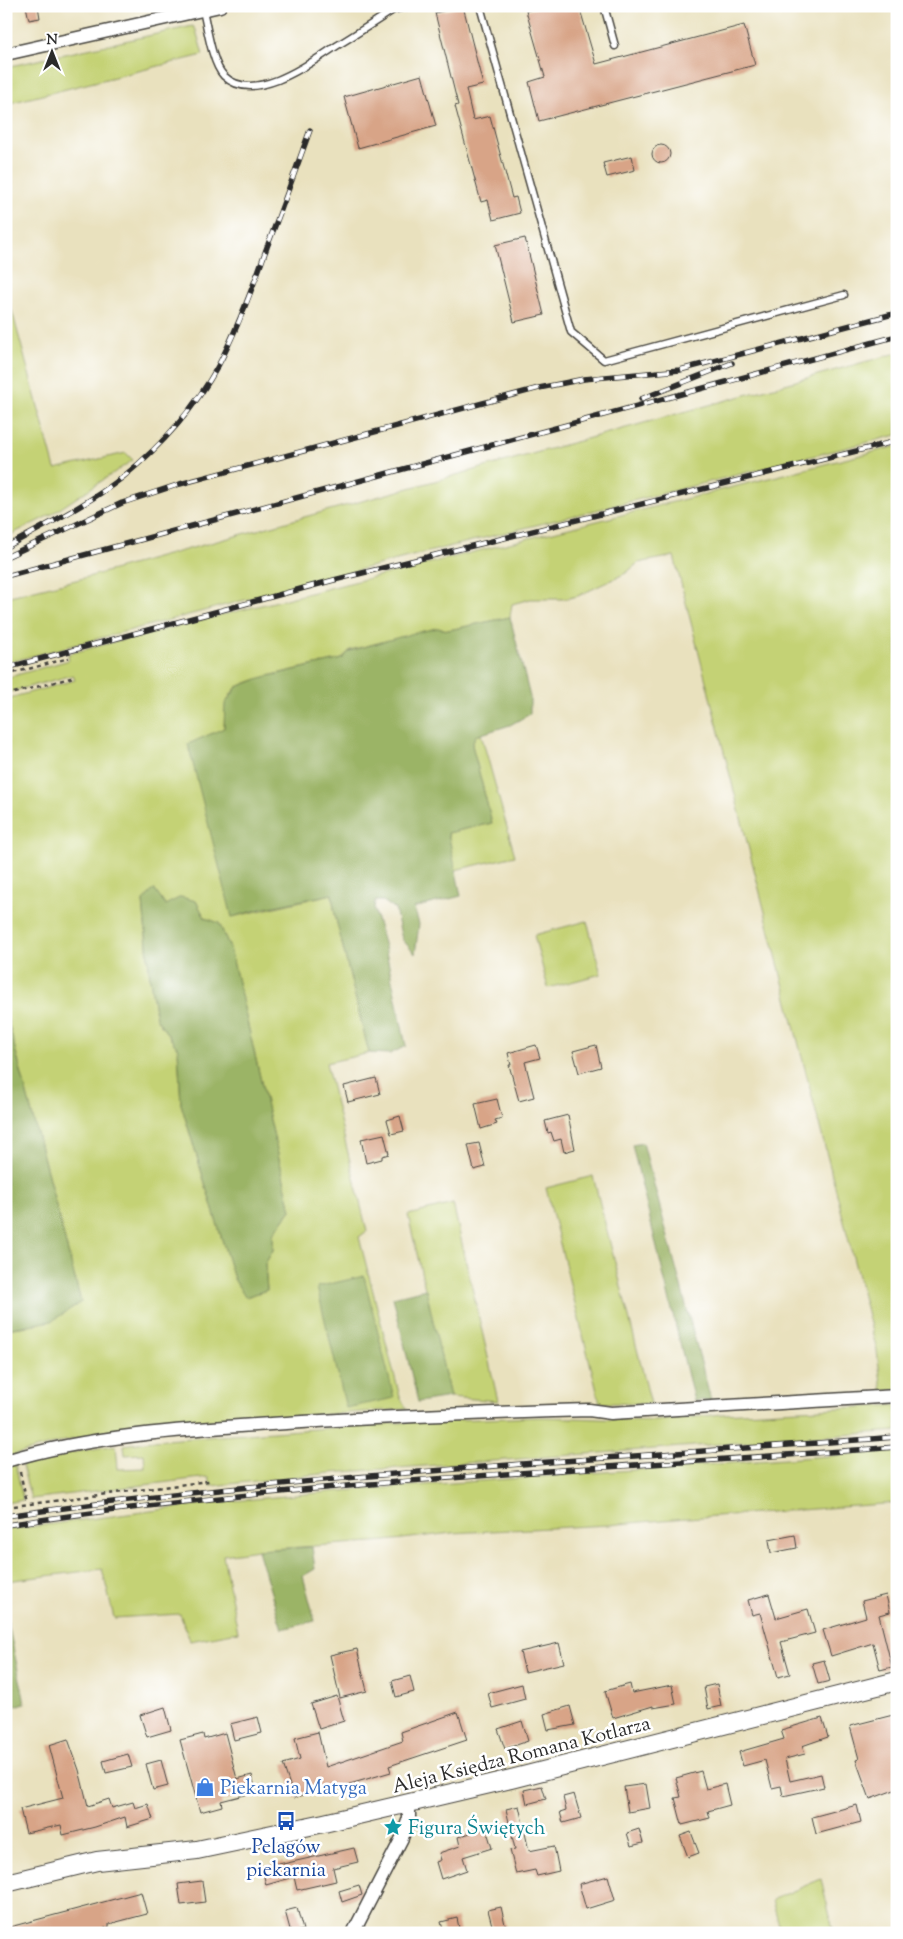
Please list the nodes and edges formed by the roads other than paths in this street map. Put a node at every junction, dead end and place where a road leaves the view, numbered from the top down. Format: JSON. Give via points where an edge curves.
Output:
{"nodes":[{"id":1,"x":220,"y":6,"type":"edge"},
{"id":2,"x":408,"y":6,"type":"edge"},
{"id":3,"x":480,"y":6,"type":"edge"},
{"id":4,"x":604,"y":6,"type":"edge"},
{"id":5,"x":203,"y":10,"type":"junction"},
{"id":6,"x":615,"y":46,"type":"dead end"},
{"id":7,"x":6,"y":54,"type":"edge"},
{"id":8,"x":844,"y":295,"type":"dead end"},
{"id":9,"x":897,"y":1396,"type":"edge"},
{"id":10,"x":11,"y":1460,"type":"edge"},
{"id":11,"x":897,"y":1681,"type":"edge"},
{"id":12,"x":409,"y":1804,"type":"junction"},
{"id":13,"x":6,"y":1882,"type":"edge"},
{"id":14,"x":353,"y":1933,"type":"edge"}],
"edges":[{"from":1,"to":5,"type":"street"},
{"from":2,"to":5,"type":"lane","via":[[393,10],[294,74],[266,84],[238,84],[223,75],[216,61]]},
{"from":3,"to":8,"type":"lane","via":[[571,332],[604,360]]},
{"from":4,"to":6,"type":"lane"},
{"from":5,"to":7,"type":"street"},
{"from":9,"to":10,"type":"street","via":[[611,1413],[588,1410],[421,1415],[228,1427],[127,1437]]},
{"from":11,"to":12,"type":"street","name":"Aleja Księdza Romana Kotlarza"},
{"from":12,"to":13,"type":"street","name":"Aleja Księdza Romana Kotlarza","via":[[228,1844],[97,1860]]},
{"from":12,"to":14,"type":"street","via":[[404,1833]]}]}
